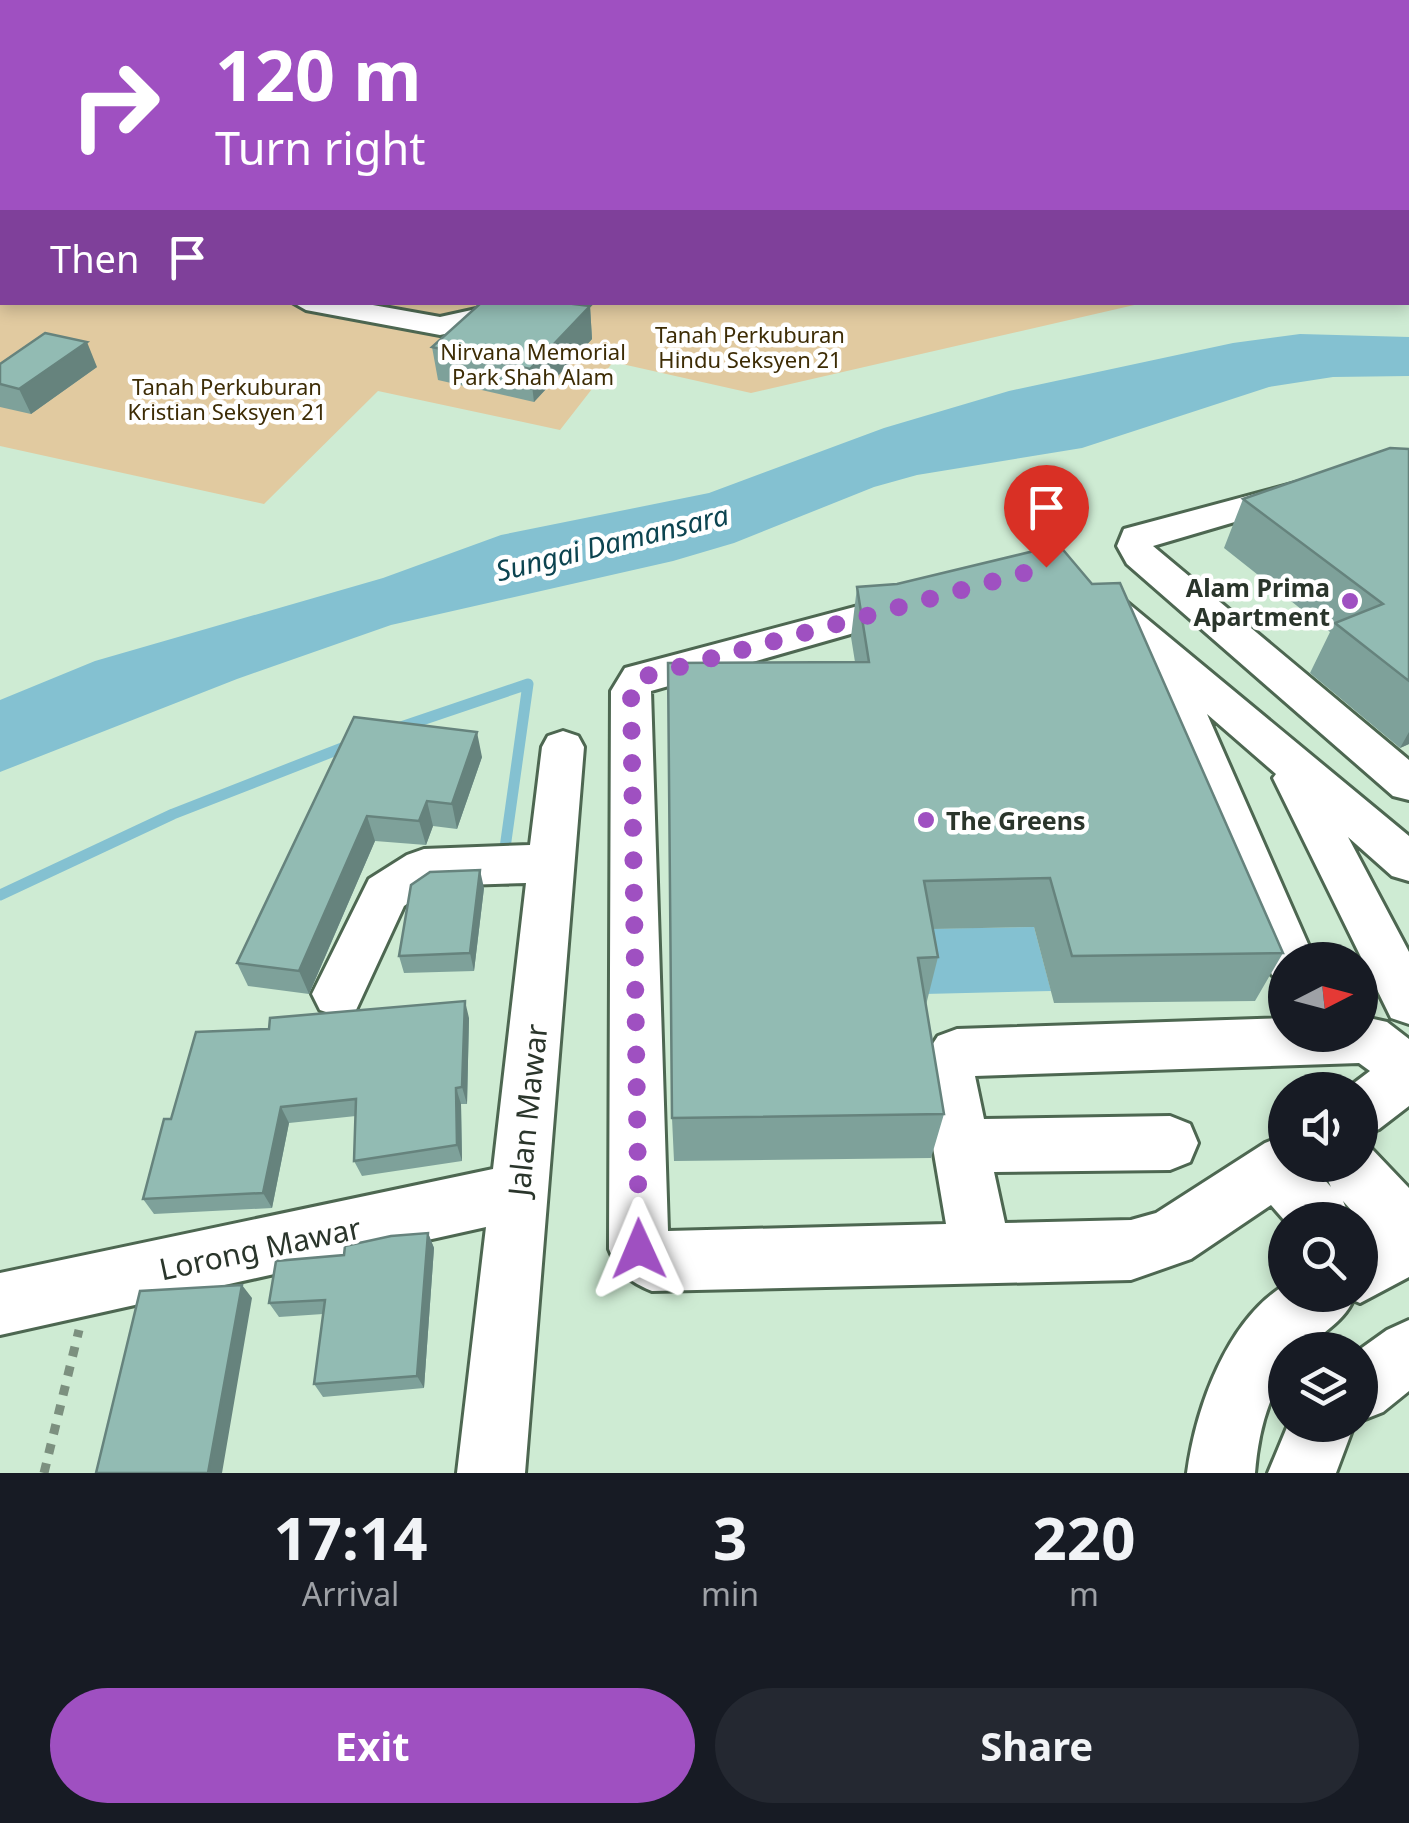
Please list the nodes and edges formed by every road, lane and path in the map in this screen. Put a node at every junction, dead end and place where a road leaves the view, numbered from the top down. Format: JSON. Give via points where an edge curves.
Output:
{"nodes":[{"id":1,"x":323,"y":305,"type":"edge"},
{"id":2,"x":444,"y":305,"type":"edge"},
{"id":3,"x":504,"y":308,"type":"edge"},
{"id":4,"x":424,"y":323,"type":"junction"},
{"id":5,"x":553,"y":323,"type":"edge"},
{"id":6,"x":1409,"y":484,"type":"edge"},
{"id":7,"x":1068,"y":572,"type":"edge"},
{"id":8,"x":954,"y":592,"type":"edge"},
{"id":9,"x":1161,"y":654,"type":"junction"},
{"id":10,"x":563,"y":747,"type":"dead end"},
{"id":11,"x":1288,"y":764,"type":"junction"},
{"id":12,"x":1409,"y":784,"type":"edge"},
{"id":13,"x":552,"y":863,"type":"junction"},
{"id":14,"x":1409,"y":863,"type":"edge"},
{"id":15,"x":1282,"y":942,"type":"edge"},
{"id":16,"x":338,"y":994,"type":"dead end"},
{"id":17,"x":1409,"y":1002,"type":"edge"},
{"id":18,"x":1268,"y":1040,"type":"edge"},
{"id":19,"x":1378,"y":1047,"type":"edge"},
{"id":20,"x":1406,"y":1076,"type":"edge"},
{"id":21,"x":1378,"y":1097,"type":"edge"},
{"id":22,"x":1170,"y":1143,"type":"dead end"},
{"id":23,"x":962,"y":1146,"type":"junction"},
{"id":24,"x":1268,"y":1173,"type":"edge"},
{"id":25,"x":1293,"y":1182,"type":"edge"},
{"id":26,"x":1364,"y":1182,"type":"edge"},
{"id":27,"x":519,"y":1192,"type":"junction"},
{"id":28,"x":1308,"y":1202,"type":"edge"},
{"id":29,"x":1409,"y":1232,"type":"edge"},
{"id":30,"x":1409,"y":1243,"type":"edge"},
{"id":31,"x":981,"y":1253,"type":"junction"},
{"id":32,"x":1378,"y":1262,"type":"edge"},
{"id":33,"x":89,"y":1285,"type":"junction"},
{"id":34,"x":0,"y":1304,"type":"edge"},
{"id":35,"x":1298,"y":1312,"type":"edge"},
{"id":36,"x":1409,"y":1352,"type":"edge"},
{"id":37,"x":1378,"y":1375,"type":"edge"},
{"id":38,"x":1314,"y":1442,"type":"edge"},
{"id":39,"x":44,"y":1473,"type":"edge"},
{"id":40,"x":492,"y":1473,"type":"edge"},
{"id":41,"x":1222,"y":1473,"type":"edge"},
{"id":42,"x":1302,"y":1473,"type":"edge"}],
"edges":[{"from":1,"to":4,"type":"street"},
{"from":2,"to":4,"type":"street"},
{"from":3,"to":4,"type":"street","via":[[446,326]]},
{"from":3,"to":5,"type":"street"},
{"from":6,"to":12,"type":"street","via":[[1318,487],[1137,537],[1135,546]]},
{"from":7,"to":9,"type":"street"},
{"from":8,"to":31,"type":"street","via":[[639,678],[631,692],[639,1249],[652,1261]]},
{"from":9,"to":11,"type":"street"},
{"from":9,"to":15,"type":"street"},
{"from":10,"to":13,"type":"street","name":"Jalan Mawar"},
{"from":11,"to":14,"type":"street"},
{"from":11,"to":17,"type":"street"},
{"from":13,"to":16,"type":"street","via":[[424,868],[386,892]]},
{"from":13,"to":27,"type":"street","name":"Jalan Mawar"},
{"from":18,"to":23,"type":"street","via":[[957,1053],[946,1065]]},
{"from":19,"to":20,"type":"street"},
{"from":20,"to":21,"type":"street"},
{"from":22,"to":23,"type":"street"},
{"from":23,"to":31,"type":"street"},
{"from":24,"to":31,"type":"street","via":[[1170,1238],[1131,1250]]},
{"from":25,"to":28,"type":"street"},
{"from":26,"to":29,"type":"street"},
{"from":27,"to":33,"type":"street","name":"Lorong Mawar"},
{"from":27,"to":40,"type":"street","name":"Jalan Mawar"},
{"from":30,"to":32,"type":"street"},
{"from":33,"to":34,"type":"street","name":"Lorong Mawar"},
{"from":33,"to":39,"type":"path"},
{"from":35,"to":41,"type":"street","via":[[1282,1322],[1242,1389]]},
{"from":36,"to":37,"type":"street"},
{"from":38,"to":42,"type":"street"}]}
